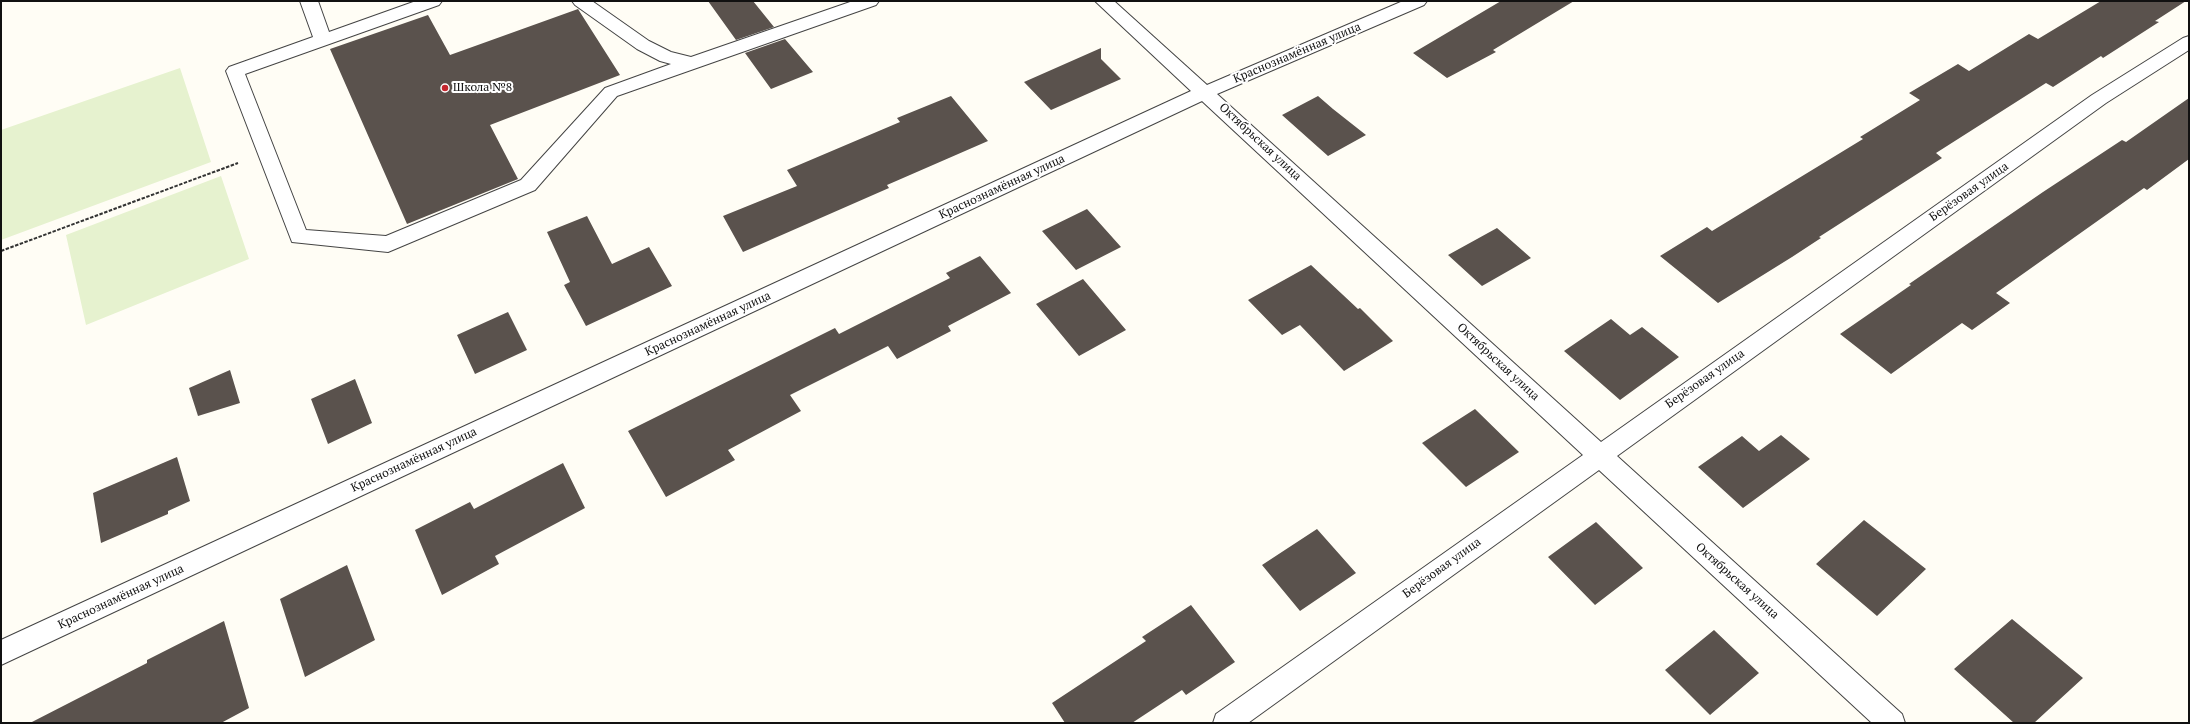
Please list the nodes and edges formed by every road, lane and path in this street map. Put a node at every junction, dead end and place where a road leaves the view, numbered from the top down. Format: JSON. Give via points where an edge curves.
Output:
{"nodes":[{"id":1,"x":309,"y":1,"type":"edge"},
{"id":2,"x":433,"y":1,"type":"edge"},
{"id":3,"x":581,"y":1,"type":"edge"},
{"id":4,"x":870,"y":1,"type":"edge"},
{"id":5,"x":1104,"y":1,"type":"edge"},
{"id":6,"x":1418,"y":1,"type":"edge"},
{"id":7,"x":323,"y":39,"type":"junction"},
{"id":8,"x":2189,"y":42,"type":"edge"},
{"id":9,"x":692,"y":63,"type":"junction"},
{"id":10,"x":1206,"y":92,"type":"junction"},
{"id":11,"x":267,"y":153,"type":"junction"},
{"id":12,"x":1,"y":251,"type":"edge"},
{"id":13,"x":1599,"y":455,"type":"junction"},
{"id":14,"x":1,"y":653,"type":"edge"},
{"id":15,"x":1226,"y":723,"type":"edge"},
{"id":16,"x":1892,"y":723,"type":"edge"}],
"edges":[{"from":1,"to":7,"type":"street"},
{"from":2,"to":7,"type":"street"},
{"from":3,"to":9,"type":"street","via":[[643,45],[666,57]]},
{"from":4,"to":9,"type":"street"},
{"from":5,"to":10,"type":"street","name":"Октябрьская улица"},
{"from":6,"to":10,"type":"street","name":"Краснознамённая улица"},
{"from":7,"to":11,"type":"street","via":[[234,71]]},
{"from":8,"to":13,"type":"street","name":"Берёзовая улица","via":[[2099,99]]},
{"from":9,"to":11,"type":"street","via":[[611,92],[528,185],[388,244],[299,237]]},
{"from":10,"to":13,"type":"street","name":"Октябрьская улица"},
{"from":10,"to":14,"type":"street","name":"Краснознамённая улица"},
{"from":11,"to":12,"type":"path"},
{"from":13,"to":15,"type":"street","name":"Берёзовая улица"},
{"from":13,"to":16,"type":"street","name":"Октябрьская улица"}]}
